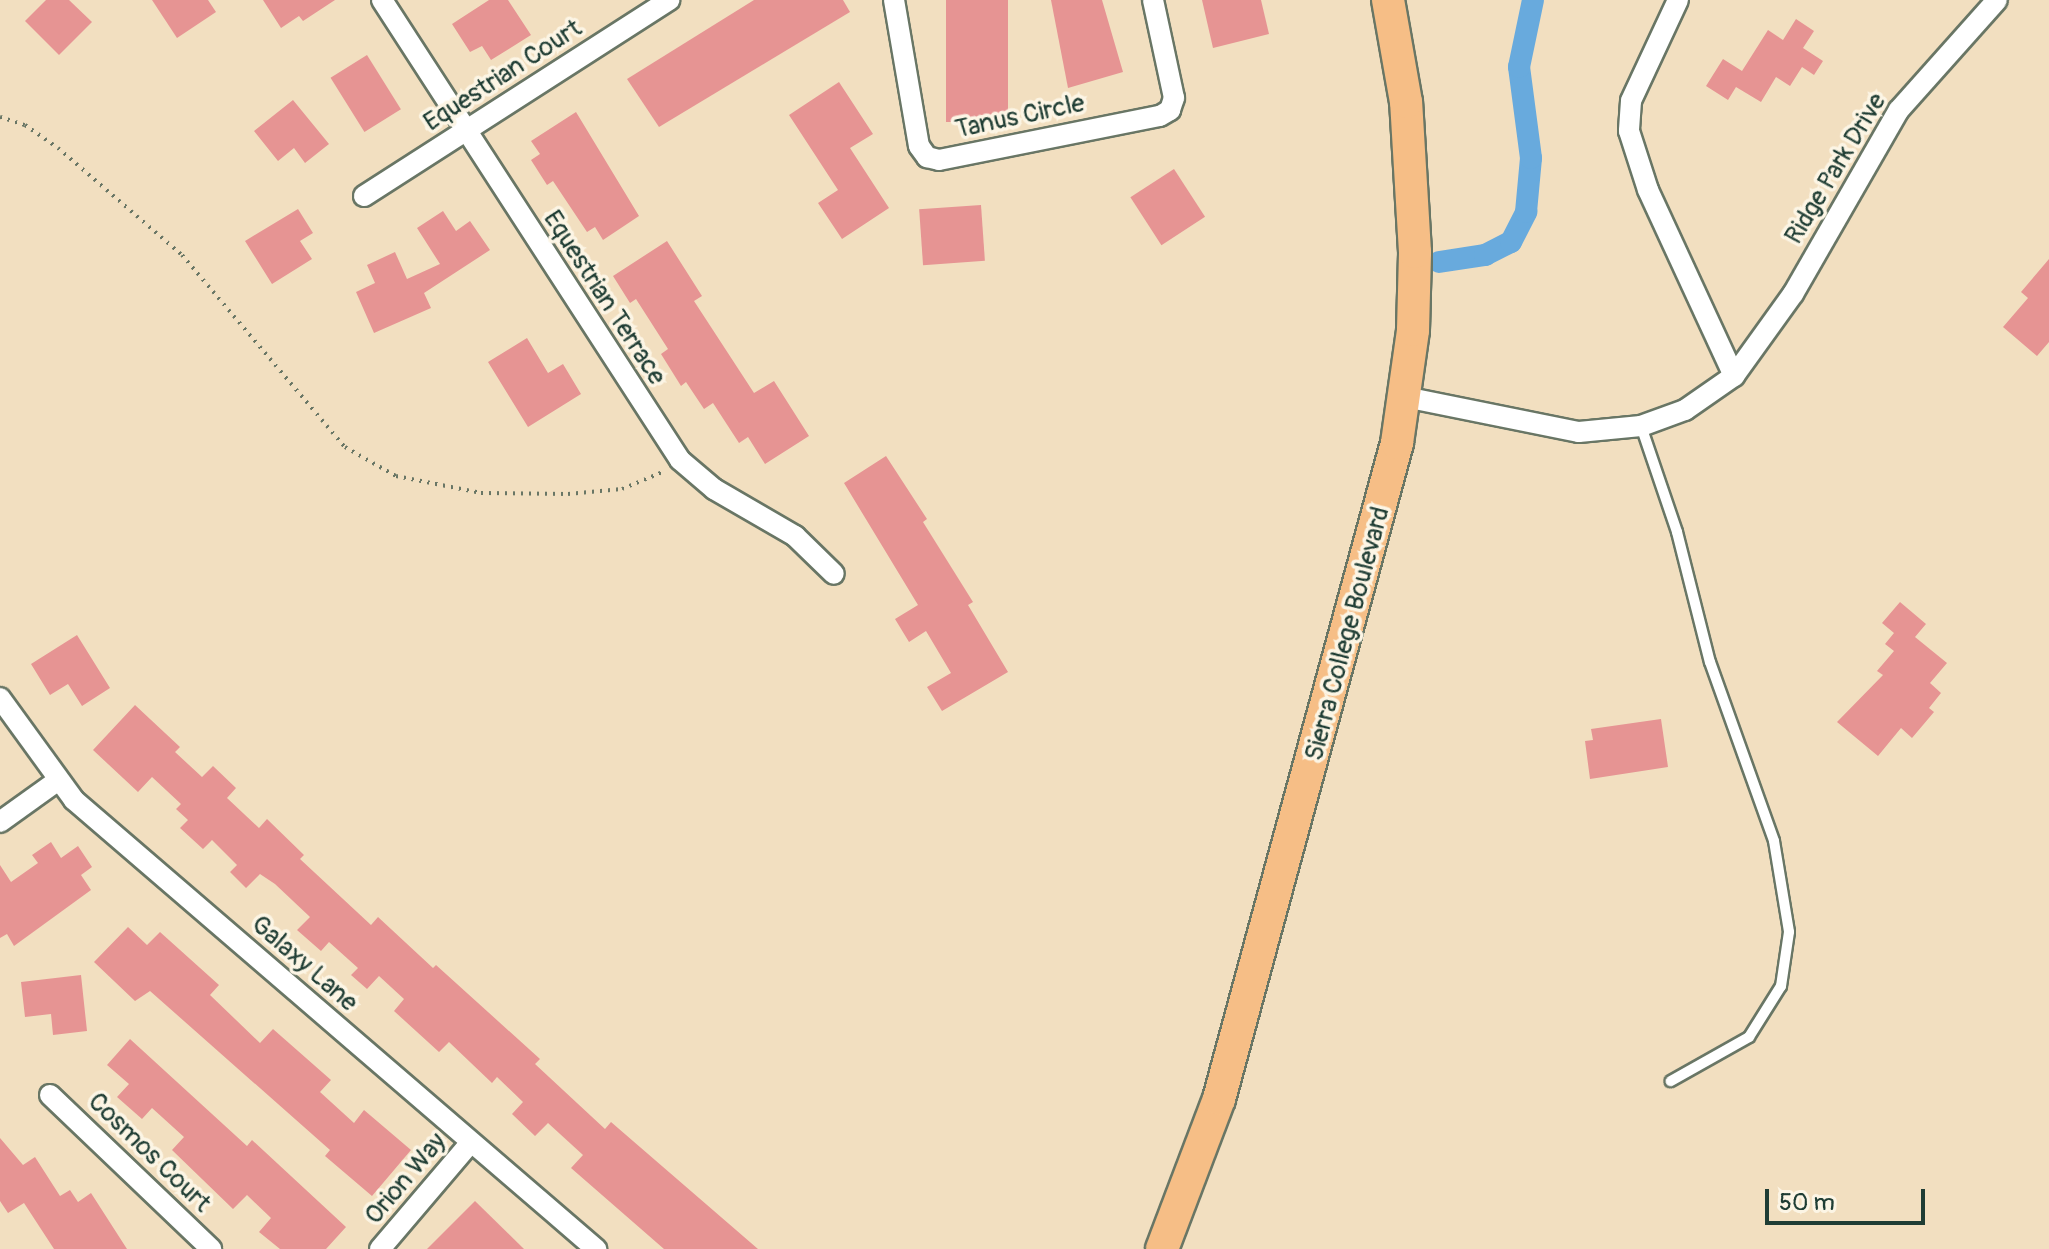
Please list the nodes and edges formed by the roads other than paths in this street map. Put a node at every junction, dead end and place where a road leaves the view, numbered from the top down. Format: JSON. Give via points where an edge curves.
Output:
{"nodes":[{"id":1,"x":382,"y":0,"type":"edge"},
{"id":2,"x":669,"y":0,"type":"edge"},
{"id":3,"x":894,"y":0,"type":"edge"},
{"id":4,"x":1153,"y":0,"type":"edge"},
{"id":5,"x":1388,"y":0,"type":"edge"},
{"id":6,"x":1678,"y":0,"type":"edge"},
{"id":7,"x":1997,"y":0,"type":"edge"},
{"id":8,"x":466,"y":130,"type":"junction"},
{"id":9,"x":364,"y":196,"type":"dead end"},
{"id":10,"x":1734,"y":376,"type":"junction"},
{"id":11,"x":1405,"y":397,"type":"junction"},
{"id":12,"x":1641,"y":426,"type":"junction"},
{"id":13,"x":834,"y":574,"type":"dead end"},
{"id":14,"x":0,"y":698,"type":"edge"},
{"id":15,"x":57,"y":781,"type":"junction"},
{"id":16,"x":0,"y":822,"type":"edge"},
{"id":17,"x":1671,"y":1081,"type":"dead end"},
{"id":18,"x":50,"y":1095,"type":"dead end"},
{"id":19,"x":471,"y":1142,"type":"junction"},
{"id":20,"x":211,"y":1249,"type":"edge"},
{"id":21,"x":380,"y":1249,"type":"edge"},
{"id":22,"x":596,"y":1249,"type":"edge"},
{"id":23,"x":1162,"y":1249,"type":"edge"}],
"edges":[{"from":1,"to":8,"type":"street","name":"Equestrian Terrace"},
{"from":2,"to":8,"type":"street","name":"Equestrian Court"},
{"from":3,"to":4,"type":"street","name":"Tanus Circle","via":[[919,146],[927,157],[939,160],[1170,110],[1174,98]]},
{"from":5,"to":11,"type":"main road","name":"Sierra College Boulevard","via":[[1406,102],[1414,202],[1413,330]]},
{"from":6,"to":10,"type":"street","via":[[1631,101],[1629,131],[1648,190]]},
{"from":7,"to":10,"type":"street","name":"Ridge Park Drive","via":[[1899,110],[1793,294]]},
{"from":8,"to":9,"type":"street","name":"Equestrian Court"},
{"from":8,"to":13,"type":"street","name":"Equestrian Terrace","via":[[680,460],[714,489],[795,536]]},
{"from":10,"to":12,"type":"street","name":"Ridge Park Drive","via":[[1685,410]]},
{"from":11,"to":12,"type":"street","name":"Ridge Park Drive","via":[[1579,432]]},
{"from":11,"to":23,"type":"main road","name":"Sierra College Boulevard","via":[[1384,502],[1236,1037],[1200,1156]]},
{"from":12,"to":17,"type":"lane","via":[[1677,532],[1710,662],[1774,841],[1789,932],[1781,986],[1749,1037]]},
{"from":14,"to":15,"type":"street","name":"Galaxy Lane"},
{"from":15,"to":16,"type":"street"},
{"from":15,"to":19,"type":"street","name":"Galaxy Lane"},
{"from":18,"to":20,"type":"street","name":"Cosmos Court"},
{"from":19,"to":21,"type":"street","name":"Orion Way"},
{"from":19,"to":22,"type":"street","name":"Galaxy Lane"}]}
